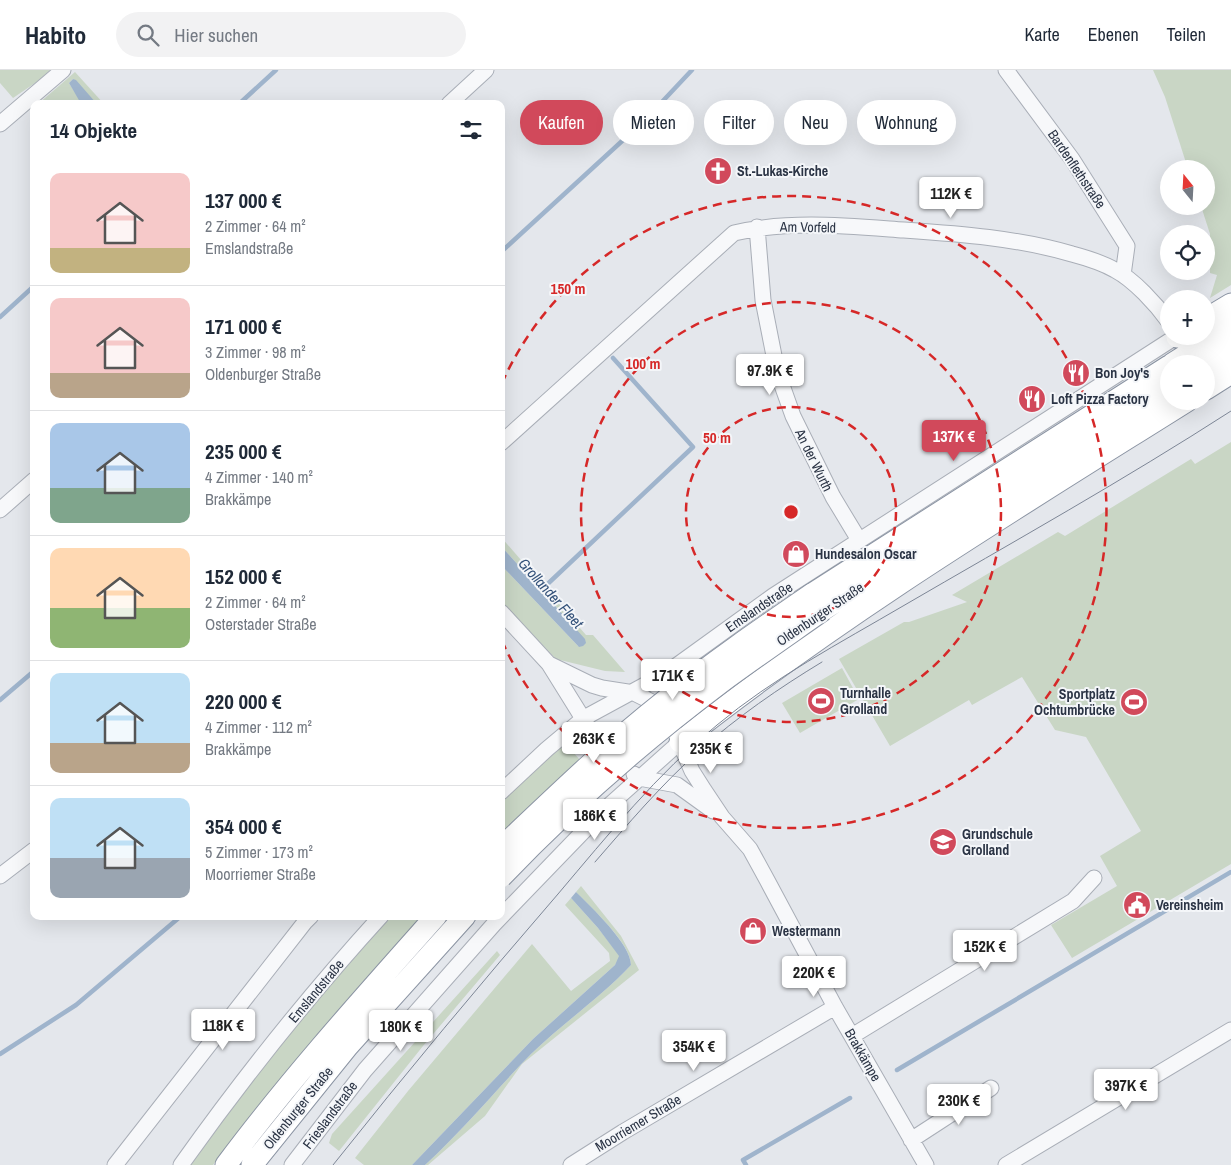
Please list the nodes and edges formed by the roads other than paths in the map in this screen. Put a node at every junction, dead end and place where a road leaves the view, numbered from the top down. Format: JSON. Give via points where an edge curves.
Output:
{"nodes":[{"id":1,"x":63,"y":70,"type":"edge"},
{"id":2,"x":486,"y":70,"type":"edge"},
{"id":3,"x":1006,"y":70,"type":"edge"},
{"id":4,"x":453,"y":100,"type":"edge"},
{"id":5,"x":0,"y":124,"type":"edge"},
{"id":6,"x":757,"y":227,"type":"junction"},
{"id":7,"x":1123,"y":275,"type":"junction"},
{"id":8,"x":1231,"y":304,"type":"edge"},
{"id":9,"x":1160,"y":310,"type":"edge"},
{"id":10,"x":1215,"y":314,"type":"edge"},
{"id":11,"x":1231,"y":327,"type":"edge"},
{"id":12,"x":1164,"y":345,"type":"edge"},
{"id":13,"x":1231,"y":350,"type":"edge"},
{"id":14,"x":1186,"y":355,"type":"edge"},
{"id":15,"x":1215,"y":360,"type":"edge"},
{"id":16,"x":1160,"y":372,"type":"edge"},
{"id":17,"x":1231,"y":373,"type":"edge"},
{"id":18,"x":1215,"y":383,"type":"edge"},
{"id":19,"x":1160,"y":395,"type":"edge"},
{"id":20,"x":1173,"y":410,"type":"edge"},
{"id":21,"x":505,"y":439,"type":"edge"},
{"id":22,"x":30,"y":484,"type":"edge"},
{"id":23,"x":0,"y":510,"type":"edge"},
{"id":24,"x":858,"y":540,"type":"junction"},
{"id":25,"x":818,"y":602,"type":"junction"},
{"id":26,"x":505,"y":616,"type":"edge"},
{"id":27,"x":549,"y":664,"type":"junction"},
{"id":28,"x":634,"y":693,"type":"junction"},
{"id":29,"x":584,"y":718,"type":"junction"},
{"id":30,"x":680,"y":742,"type":"junction"},
{"id":31,"x":639,"y":778,"type":"junction"},
{"id":32,"x":505,"y":788,"type":"edge"},
{"id":33,"x":722,"y":816,"type":"junction"},
{"id":34,"x":505,"y":844,"type":"edge"},
{"id":35,"x":30,"y":853,"type":"edge"},
{"id":36,"x":505,"y":873,"type":"edge"},
{"id":37,"x":0,"y":876,"type":"edge"},
{"id":38,"x":1094,"y":878,"type":"dead end"},
{"id":39,"x":505,"y":913,"type":"edge"},
{"id":40,"x":306,"y":920,"type":"edge"},
{"id":41,"x":377,"y":920,"type":"edge"},
{"id":42,"x":432,"y":920,"type":"edge"},
{"id":43,"x":461,"y":920,"type":"edge"},
{"id":44,"x":498,"y":920,"type":"edge"},
{"id":45,"x":835,"y":1006,"type":"junction"},
{"id":46,"x":1231,"y":1030,"type":"edge"},
{"id":47,"x":852,"y":1036,"type":"junction"},
{"id":48,"x":991,"y":1088,"type":"dead end"},
{"id":49,"x":911,"y":1140,"type":"junction"},
{"id":50,"x":115,"y":1165,"type":"edge"},
{"id":51,"x":181,"y":1165,"type":"edge"},
{"id":52,"x":226,"y":1165,"type":"edge"},
{"id":53,"x":252,"y":1165,"type":"edge"},
{"id":54,"x":292,"y":1165,"type":"edge"},
{"id":55,"x":571,"y":1165,"type":"edge"},
{"id":56,"x":926,"y":1165,"type":"edge"},
{"id":57,"x":1006,"y":1165,"type":"edge"}],
"edges":[{"from":1,"to":5,"type":"street"},
{"from":2,"to":4,"type":"street"},
{"from":3,"to":7,"type":"street","name":"Bardenflethstraße","via":[[1072,159],[1127,246]]},
{"from":6,"to":7,"type":"street","name":"Am Vorfeld","via":[[794,225],[982,236],[1063,251],[1090,259]]},
{"from":6,"to":21,"type":"street","name":"Am Vorfeld","via":[[734,233]]},
{"from":6,"to":24,"type":"street","name":"An der Wurth","via":[[763,300],[777,371],[792,416]]},
{"from":7,"to":9,"type":"street","name":"Am Vorfeld"},
{"from":8,"to":10,"type":"highway"},
{"from":11,"to":14,"type":"highway"},
{"from":12,"to":24,"type":"street","name":"Emslandstraße"},
{"from":13,"to":15,"type":"highway"},
{"from":16,"to":25,"type":"highway","name":"Oldenburger Straße"},
{"from":17,"to":18,"type":"highway"},
{"from":19,"to":25,"type":"highway","name":"Oldenburger Straße"},
{"from":20,"to":30,"type":"highway","via":[[868,604],[727,704]]},
{"from":22,"to":23,"type":"street"},
{"from":24,"to":28,"type":"street","name":"Emslandstraße"},
{"from":25,"to":34,"type":"highway","name":"Oldenburger Straße","bridge":true,"via":[[709,666],[551,799]]},
{"from":25,"to":36,"type":"highway","name":"Oldenburger Straße","bridge":true,"via":[[600,783]]},
{"from":26,"to":27,"type":"street"},
{"from":27,"to":28,"type":"street","via":[[592,685]]},
{"from":27,"to":29,"type":"street","name":"Brakkämpe"},
{"from":28,"to":29,"type":"street","name":"Emslandstraße"},
{"from":28,"to":30,"type":"street","name":"Brakkämpe","via":[[665,713]]},
{"from":29,"to":31,"type":"street","name":"Brakkämpe","via":[[605,754]]},
{"from":29,"to":32,"type":"street","name":"Emslandstraße"},
{"from":30,"to":31,"type":"street","name":"Frieslandstraße"},
{"from":30,"to":33,"type":"street","name":"Brakkämpe","via":[[692,771]]},
{"from":31,"to":33,"type":"street","name":"Brakkämpe","via":[[676,785]]},
{"from":31,"to":39,"type":"street","name":"Frieslandstraße"},
{"from":33,"to":45,"type":"street","name":"Brakkämpe","via":[[754,857],[781,902]]},
{"from":35,"to":37,"type":"street"},
{"from":38,"to":47,"type":"street","via":[[1073,901]]},
{"from":40,"to":50,"type":"street"},
{"from":41,"to":51,"type":"street","name":"Emslandstraße","via":[[307,1000]]},
{"from":42,"to":52,"type":"highway","name":"Oldenburger Straße","via":[[336,1029]]},
{"from":43,"to":53,"type":"highway","name":"Oldenburger Straße","via":[[348,1046]]},
{"from":44,"to":54,"type":"street","name":"Frieslandstraße","via":[[365,1070]]},
{"from":45,"to":47,"type":"street","name":"Brakkämpe"},
{"from":45,"to":55,"type":"street","name":"Moorriemer Straße"},
{"from":46,"to":57,"type":"street"},
{"from":47,"to":49,"type":"street","name":"Brakkämpe"},
{"from":48,"to":49,"type":"street"},
{"from":49,"to":56,"type":"street","name":"Brakkämpe"}]}
